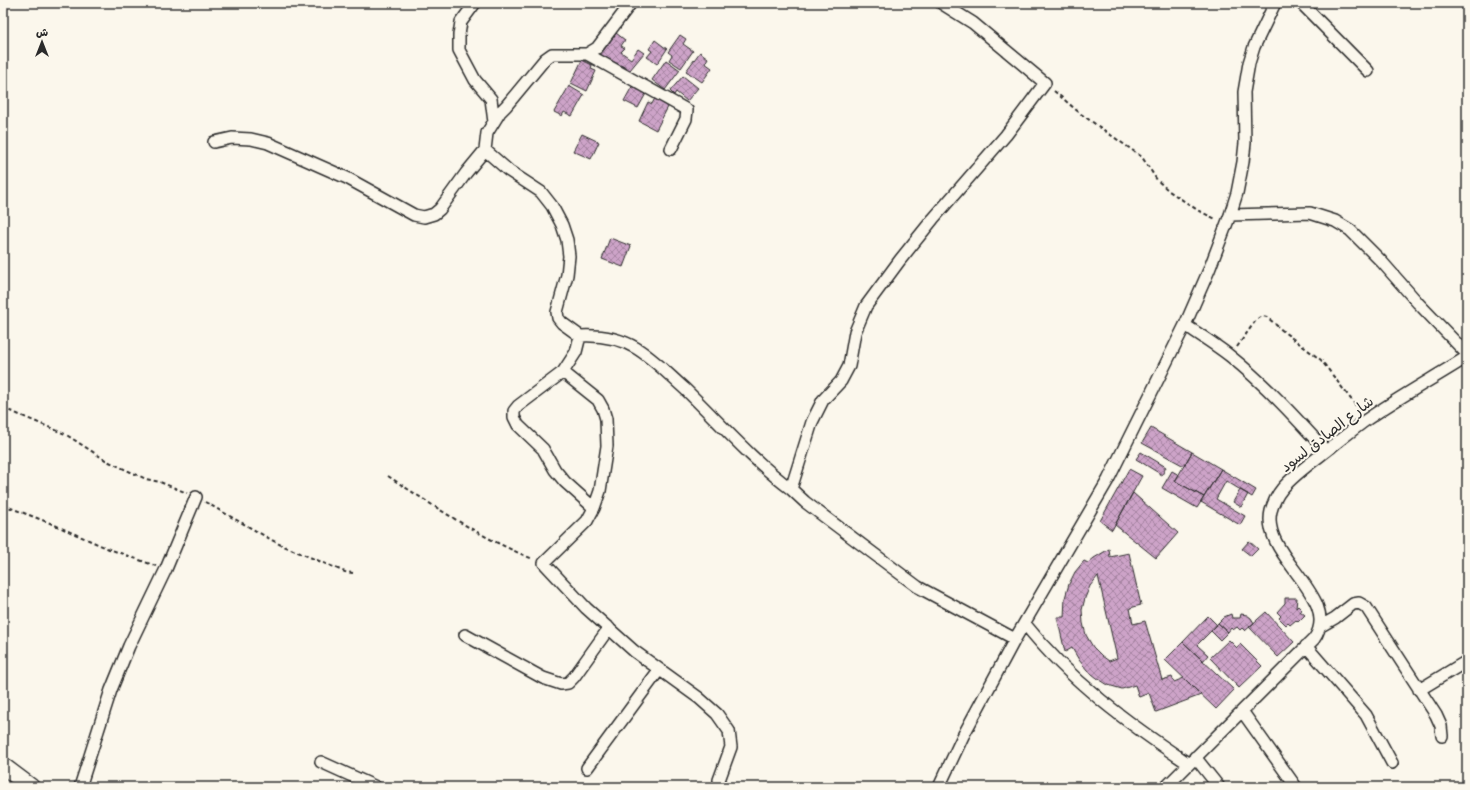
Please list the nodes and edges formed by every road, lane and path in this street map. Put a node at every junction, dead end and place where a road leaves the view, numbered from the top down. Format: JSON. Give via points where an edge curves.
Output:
{"nodes":[{"id":1,"x":475,"y":3,"type":"edge"},
{"id":2,"x":631,"y":3,"type":"edge"},
{"id":3,"x":941,"y":3,"type":"edge"},
{"id":4,"x":1275,"y":3,"type":"edge"},
{"id":5,"x":1301,"y":3,"type":"edge"},
{"id":6,"x":586,"y":54,"type":"junction"},
{"id":7,"x":1368,"y":71,"type":"dead end"},
{"id":8,"x":1045,"y":83,"type":"junction"},
{"id":9,"x":494,"y":122,"type":"junction"},
{"id":10,"x":214,"y":142,"type":"dead end"},
{"id":11,"x":485,"y":150,"type":"junction"},
{"id":12,"x":671,"y":150,"type":"dead end"},
{"id":13,"x":1229,"y":220,"type":"junction"},
{"id":14,"x":1185,"y":325,"type":"junction"},
{"id":15,"x":580,"y":336,"type":"junction"},
{"id":16,"x":1467,"y":355,"type":"edge"},
{"id":17,"x":1231,"y":356,"type":"junction"},
{"id":18,"x":563,"y":372,"type":"junction"},
{"id":19,"x":3,"y":408,"type":"edge"},
{"id":20,"x":1367,"y":420,"type":"junction"},
{"id":21,"x":1326,"y":451,"type":"junction"},
{"id":22,"x":388,"y":476,"type":"dead end"},
{"id":23,"x":791,"y":489,"type":"junction"},
{"id":24,"x":196,"y":497,"type":"junction"},
{"id":25,"x":3,"y":504,"type":"edge"},
{"id":26,"x":594,"y":508,"type":"junction"},
{"id":27,"x":544,"y":563,"type":"junction"},
{"id":28,"x":166,"y":569,"type":"junction"},
{"id":29,"x":353,"y":573,"type":"dead end"},
{"id":30,"x":1025,"y":624,"type":"junction"},
{"id":31,"x":1321,"y":626,"type":"junction"},
{"id":32,"x":609,"y":628,"type":"junction"},
{"id":33,"x":465,"y":635,"type":"dead end"},
{"id":34,"x":1015,"y":639,"type":"junction"},
{"id":35,"x":1306,"y":646,"type":"junction"},
{"id":36,"x":1467,"y":661,"type":"edge"},
{"id":37,"x":659,"y":670,"type":"junction"},
{"id":38,"x":1420,"y":690,"type":"junction"},
{"id":39,"x":1242,"y":711,"type":"junction"},
{"id":40,"x":1442,"y":736,"type":"dead end"},
{"id":41,"x":1192,"y":760,"type":"junction"},
{"id":42,"x":321,"y":762,"type":"dead end"},
{"id":43,"x":1392,"y":763,"type":"dead end"},
{"id":44,"x":3,"y":766,"type":"edge"},
{"id":45,"x":587,"y":768,"type":"dead end"},
{"id":46,"x":31,"y":787,"type":"edge"},
{"id":47,"x":80,"y":787,"type":"edge"},
{"id":48,"x":376,"y":787,"type":"edge"},
{"id":49,"x":721,"y":787,"type":"edge"},
{"id":50,"x":939,"y":787,"type":"edge"},
{"id":51,"x":1166,"y":787,"type":"edge"},
{"id":52,"x":1219,"y":787,"type":"edge"},
{"id":53,"x":1296,"y":787,"type":"edge"}],
"edges":[{"from":1,"to":9,"type":"street","via":[[461,22],[459,50],[475,80],[491,99]]},
{"from":2,"to":6,"type":"street","via":[[597,48]]},
{"from":3,"to":8,"type":"street","via":[[973,23]]},
{"from":4,"to":13,"type":"street","via":[[1254,47],[1246,74],[1244,162]]},
{"from":5,"to":7,"type":"street"},
{"from":6,"to":9,"type":"street","via":[[552,54]]},
{"from":6,"to":12,"type":"street","via":[[687,110],[686,119]]},
{"from":8,"to":13,"type":"path","via":[[1081,114],[1142,157],[1157,180],[1169,191],[1199,211]]},
{"from":8,"to":23,"type":"street","via":[[1006,135],[900,260],[866,306],[855,332],[849,366],[841,381],[823,400],[812,422]]},
{"from":9,"to":11,"type":"street","via":[[487,133]]},
{"from":10,"to":11,"type":"street","via":[[232,138],[268,143],[347,178],[414,215],[424,217],[440,209]]},
{"from":11,"to":15,"type":"street","via":[[541,192],[562,225],[568,240],[569,256],[567,275],[557,312],[562,323]]},
{"from":13,"to":14,"type":"street"},
{"from":13,"to":16,"type":"street","via":[[1310,213],[1335,221],[1350,230],[1382,262]]},
{"from":14,"to":17,"type":"street"},
{"from":14,"to":30,"type":"street","via":[[1108,480]]},
{"from":15,"to":18,"type":"street","via":[[576,352]]},
{"from":15,"to":23,"type":"street","via":[[618,340],[653,361],[769,472]]},
{"from":16,"to":20,"type":"street","name":"شارع الصادق لسود"},
{"from":17,"to":20,"type":"path","via":[[1256,320],[1262,316],[1267,317],[1321,360]]},
{"from":17,"to":21,"type":"street","via":[[1289,411]]},
{"from":18,"to":26,"type":"street","via":[[598,400],[606,419],[606,452],[600,491]]},
{"from":18,"to":26,"type":"street","via":[[518,406],[514,418],[543,448],[555,470]]},
{"from":19,"to":24,"type":"path","via":[[65,434],[107,461],[146,479]]},
{"from":20,"to":21,"type":"street","name":"شارع الصادق لسود"},
{"from":21,"to":31,"type":"street","name":"شارع الصادق لسود","via":[[1282,489],[1271,511],[1270,523],[1281,550],[1316,601]]},
{"from":22,"to":27,"type":"path","via":[[458,521],[507,548]]},
{"from":23,"to":34,"type":"street","via":[[918,587]]},
{"from":24,"to":28,"type":"street"},
{"from":24,"to":29,"type":"path","via":[[279,544]]},
{"from":25,"to":28,"type":"path","via":[[110,549]]},
{"from":26,"to":27,"type":"street","via":[[587,521]]},
{"from":27,"to":32,"type":"street","via":[[586,608]]},
{"from":28,"to":47,"type":"street","via":[[114,683]]},
{"from":30,"to":34,"type":"street"},
{"from":30,"to":41,"type":"street","via":[[1060,664],[1100,700],[1149,737]]},
{"from":31,"to":35,"type":"street","via":[[1314,639]]},
{"from":31,"to":38,"type":"street","via":[[1353,604],[1359,603],[1366,607]]},
{"from":32,"to":33,"type":"street","via":[[574,677],[568,683],[561,684],[543,678]]},
{"from":32,"to":37,"type":"street"},
{"from":34,"to":50,"type":"street"},
{"from":35,"to":39,"type":"street"},
{"from":35,"to":43,"type":"street","via":[[1366,715]]},
{"from":36,"to":38,"type":"street"},
{"from":37,"to":45,"type":"street"},
{"from":37,"to":49,"type":"street","via":[[699,698],[717,714],[729,731],[731,747],[719,780]]},
{"from":38,"to":40,"type":"street","via":[[1436,715]]},
{"from":39,"to":41,"type":"street"},
{"from":39,"to":53,"type":"street"},
{"from":41,"to":51,"type":"street"},
{"from":41,"to":52,"type":"street"},
{"from":42,"to":48,"type":"street"},
{"from":44,"to":46,"type":"street"}]}
